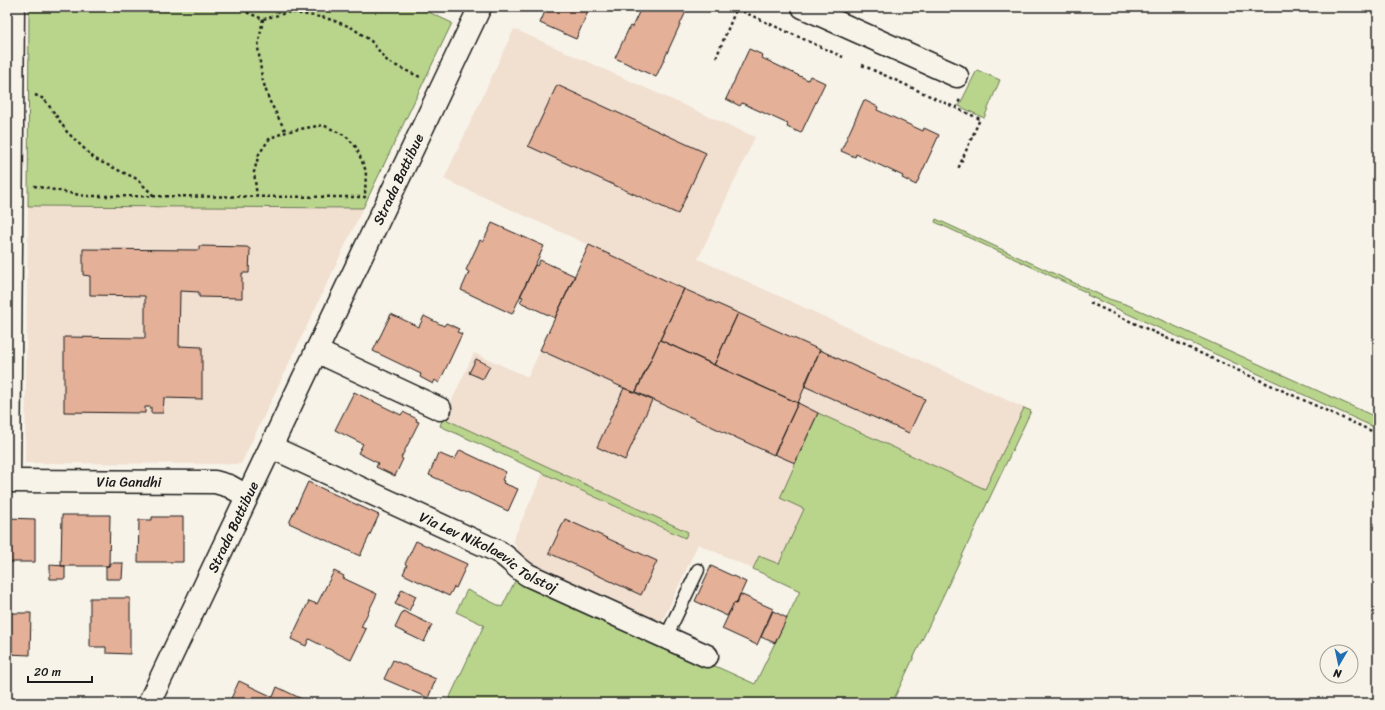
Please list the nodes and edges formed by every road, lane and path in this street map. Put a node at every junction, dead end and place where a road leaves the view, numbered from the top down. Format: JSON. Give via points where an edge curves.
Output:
{"nodes":[{"id":1,"x":13,"y":7,"type":"edge"},
{"id":2,"x":244,"y":7,"type":"edge"},
{"id":3,"x":480,"y":7,"type":"edge"},
{"id":4,"x":803,"y":7,"type":"edge"},
{"id":5,"x":737,"y":8,"type":"edge"},
{"id":6,"x":264,"y":19,"type":"junction"},
{"id":7,"x":843,"y":57,"type":"dead end"},
{"id":8,"x":716,"y":58,"type":"dead end"},
{"id":9,"x":862,"y":65,"type":"dead end"},
{"id":10,"x":957,"y":76,"type":"dead end"},
{"id":11,"x":442,"y":88,"type":"junction"},
{"id":12,"x":12,"y":90,"type":"junction"},
{"id":13,"x":286,"y":132,"type":"junction"},
{"id":14,"x":958,"y":169,"type":"dead end"},
{"id":15,"x":12,"y":186,"type":"junction"},
{"id":16,"x":154,"y":196,"type":"junction"},
{"id":17,"x":257,"y":197,"type":"junction"},
{"id":18,"x":365,"y":197,"type":"junction"},
{"id":19,"x":388,"y":201,"type":"junction"},
{"id":20,"x":1090,"y":303,"type":"dead end"},
{"id":21,"x":316,"y":351,"type":"junction"},
{"id":22,"x":440,"y":408,"type":"dead end"},
{"id":23,"x":1378,"y":434,"type":"edge"},
{"id":24,"x":271,"y":447,"type":"junction"},
{"id":25,"x":8,"y":481,"type":"edge"},
{"id":26,"x":247,"y":496,"type":"junction"},
{"id":27,"x":698,"y":570,"type":"dead end"},
{"id":28,"x":666,"y":637,"type":"junction"},
{"id":29,"x":707,"y":656,"type":"dead end"},
{"id":30,"x":149,"y":703,"type":"edge"}],
"edges":[{"from":1,"to":12,"type":"street"},
{"from":2,"to":6,"type":"path","via":[[246,12]]},
{"from":3,"to":11,"type":"street","name":"Strada Battibue"},
{"from":4,"to":10,"type":"street"},
{"from":5,"to":7,"type":"path"},
{"from":5,"to":8,"type":"path"},
{"from":6,"to":11,"type":"path","via":[[290,12],[326,18],[351,27],[371,41],[388,62]]},
{"from":6,"to":13,"type":"path","via":[[258,47],[262,78],[269,100]]},
{"from":9,"to":14,"type":"path","via":[[980,119]]},
{"from":11,"to":19,"type":"street","name":"Strada Battibue"},
{"from":12,"to":15,"type":"street"},
{"from":12,"to":16,"type":"path","via":[[28,92],[44,99],[67,132],[95,159],[137,179]]},
{"from":13,"to":17,"type":"path","via":[[270,138],[259,154],[254,172]]},
{"from":13,"to":18,"type":"path","via":[[323,126],[346,136],[356,147],[366,172]]},
{"from":15,"to":16,"type":"path","via":[[39,186],[85,196]]},
{"from":15,"to":25,"type":"street"},
{"from":16,"to":17,"type":"path"},
{"from":17,"to":18,"type":"path"},
{"from":18,"to":19,"type":"path"},
{"from":19,"to":21,"type":"street","name":"Strada Battibue"},
{"from":20,"to":23,"type":"path"},
{"from":21,"to":22,"type":"street"},
{"from":21,"to":24,"type":"street","name":"Strada Battibue"},
{"from":24,"to":26,"type":"street","name":"Strada Battibue"},
{"from":24,"to":28,"type":"street","name":"Via Lev Nikolaevic Tolstoj","via":[[497,551],[523,572]]},
{"from":25,"to":26,"type":"street","name":"Via Gandhi","via":[[215,482]]},
{"from":26,"to":30,"type":"street","name":"Strada Battibue"},
{"from":27,"to":28,"type":"lane"},
{"from":28,"to":29,"type":"street","name":"Via Lev Nikolaevic Tolstoj"}]}
